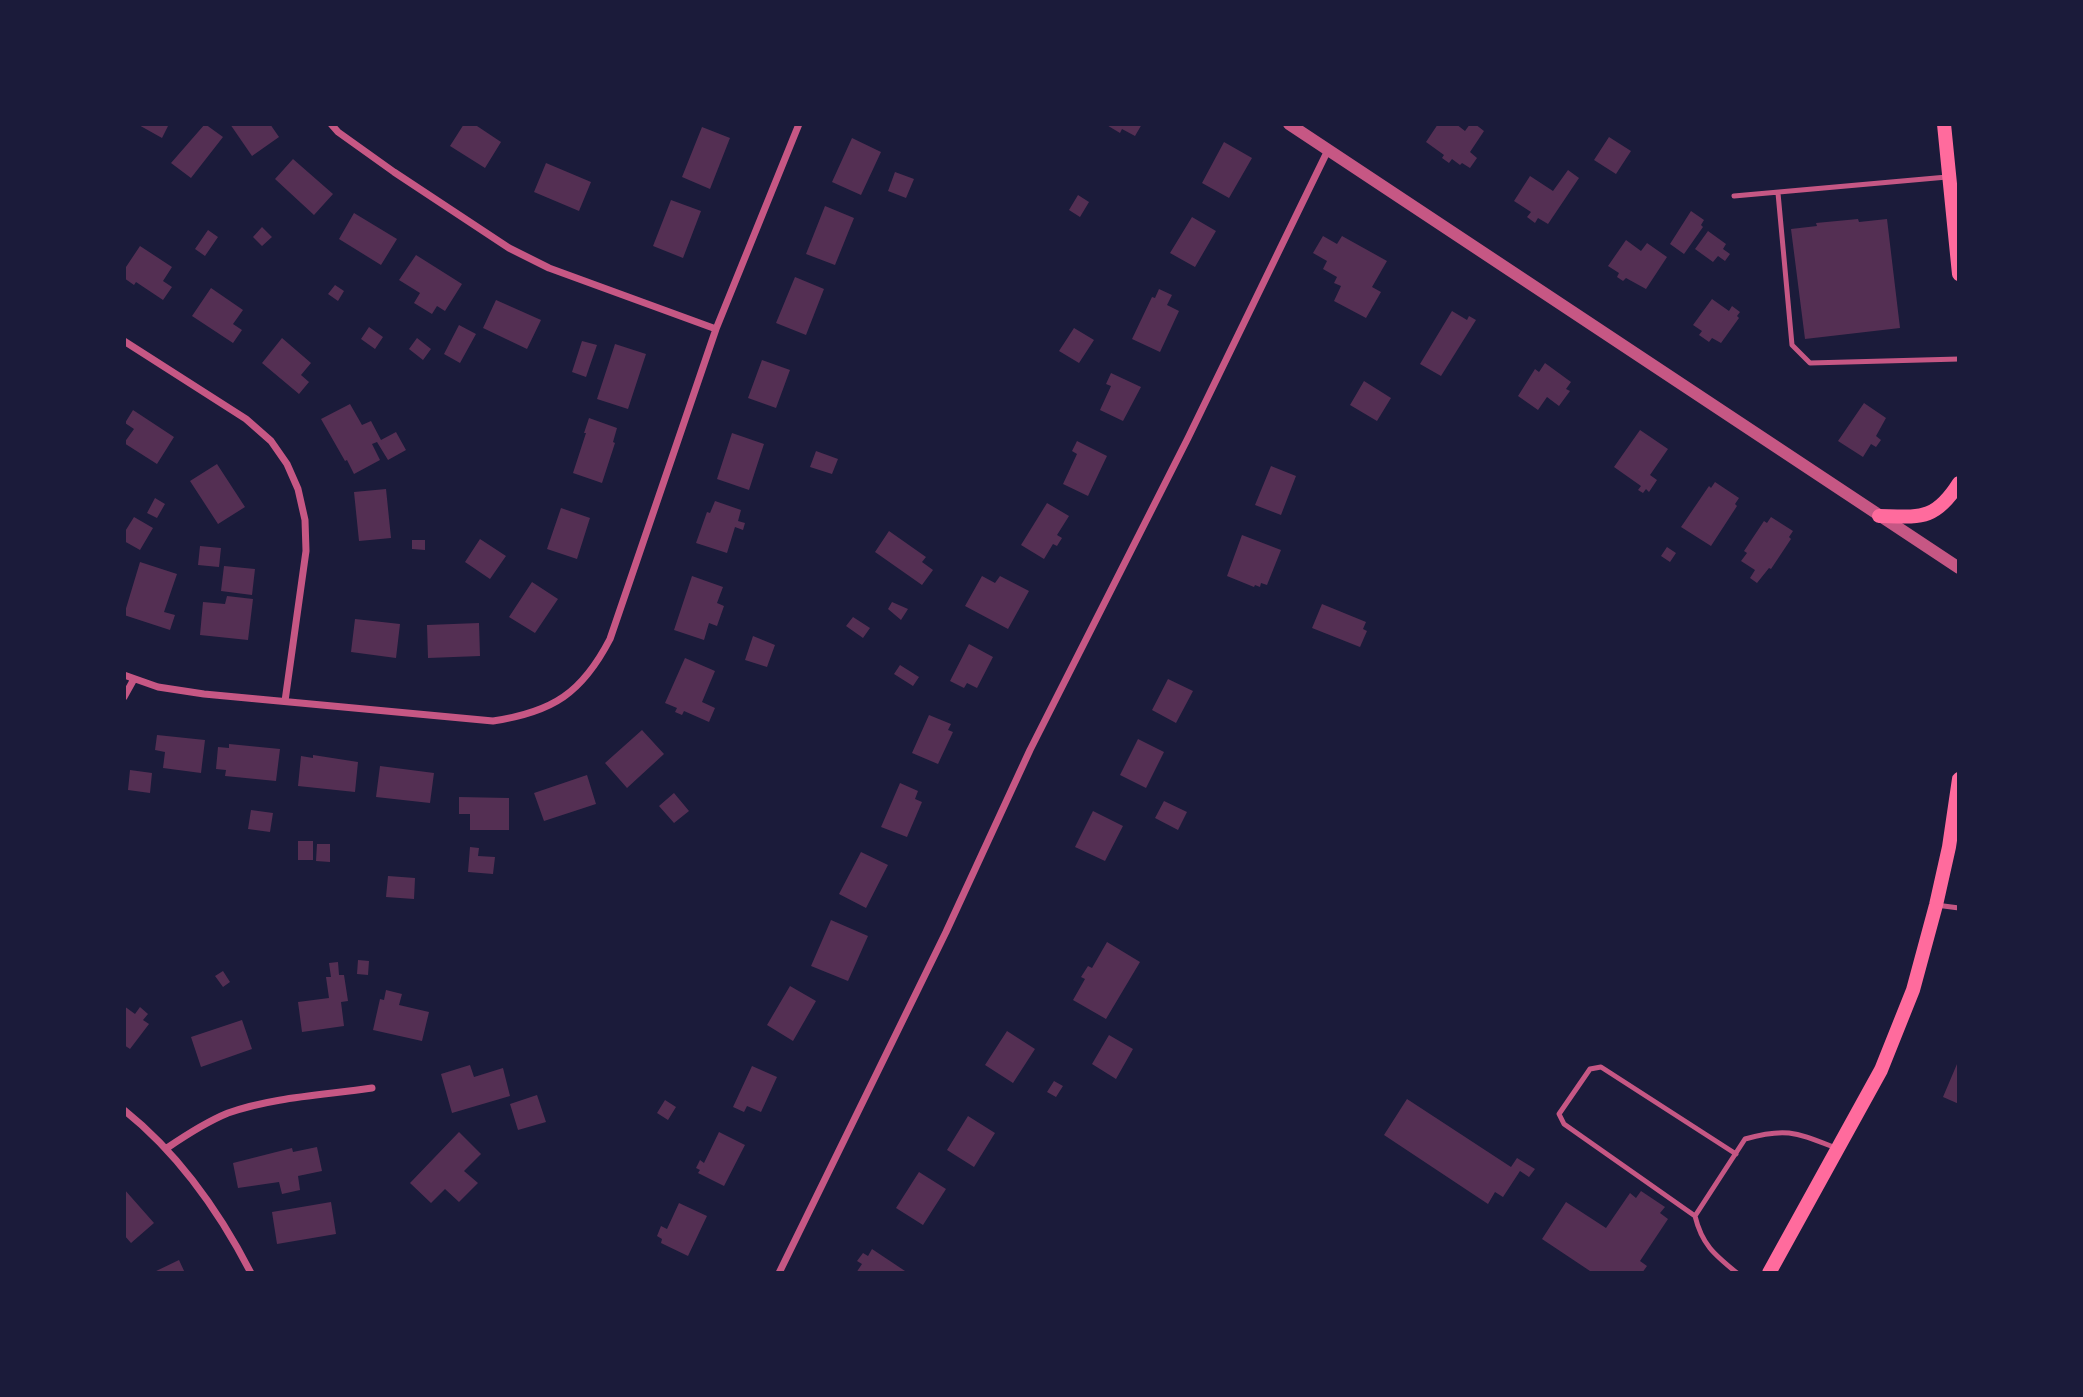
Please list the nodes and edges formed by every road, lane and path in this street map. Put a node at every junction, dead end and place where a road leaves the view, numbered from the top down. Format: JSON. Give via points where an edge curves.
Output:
{"nodes":[{"id":1,"x":331,"y":124,"type":"edge"},
{"id":2,"x":799,"y":124,"type":"edge"},
{"id":3,"x":1289,"y":124,"type":"edge"},
{"id":4,"x":1944,"y":124,"type":"edge"},
{"id":5,"x":1328,"y":150,"type":"junction"},
{"id":6,"x":1950,"y":177,"type":"junction"},
{"id":7,"x":1778,"y":193,"type":"junction"},
{"id":8,"x":1734,"y":196,"type":"dead end"},
{"id":9,"x":1959,"y":274,"type":"edge"},
{"id":10,"x":716,"y":329,"type":"junction"},
{"id":11,"x":124,"y":341,"type":"edge"},
{"id":12,"x":1959,"y":359,"type":"edge"},
{"id":13,"x":1959,"y":484,"type":"edge"},
{"id":14,"x":1879,"y":516,"type":"junction"},
{"id":15,"x":1959,"y":568,"type":"edge"},
{"id":16,"x":124,"y":675,"type":"edge"},
{"id":17,"x":134,"y":679,"type":"junction"},
{"id":18,"x":124,"y":697,"type":"edge"},
{"id":19,"x":285,"y":701,"type":"junction"},
{"id":20,"x":1959,"y":779,"type":"edge"},
{"id":21,"x":1936,"y":905,"type":"junction"},
{"id":22,"x":1959,"y":908,"type":"edge"},
{"id":23,"x":372,"y":1088,"type":"dead end"},
{"id":24,"x":124,"y":1110,"type":"edge"},
{"id":25,"x":167,"y":1148,"type":"junction"},
{"id":26,"x":1839,"y":1150,"type":"junction"},
{"id":27,"x":1736,"y":1154,"type":"junction"},
{"id":28,"x":1695,"y":1216,"type":"junction"},
{"id":29,"x":251,"y":1273,"type":"edge"},
{"id":30,"x":779,"y":1273,"type":"edge"},
{"id":31,"x":1737,"y":1273,"type":"edge"},
{"id":32,"x":1769,"y":1273,"type":"edge"}],
"edges":[{"from":1,"to":10,"type":"street","via":[[509,248],[549,268]]},
{"from":2,"to":10,"type":"street"},
{"from":3,"to":5,"type":"street"},
{"from":4,"to":6,"type":"main road"},
{"from":5,"to":14,"type":"street"},
{"from":5,"to":30,"type":"street","via":[[1030,750]]},
{"from":6,"to":7,"type":"lane"},
{"from":6,"to":9,"type":"main road"},
{"from":7,"to":8,"type":"lane"},
{"from":7,"to":12,"type":"lane","via":[[1792,345],[1810,363]]},
{"from":10,"to":19,"type":"street","via":[[610,639],[597,665],[578,687],[539,711],[493,721]]},
{"from":11,"to":19,"type":"street","via":[[246,419],[271,441],[287,464],[305,520],[306,551]]},
{"from":13,"to":14,"type":"main road","via":[[1935,511],[1915,517]]},
{"from":14,"to":15,"type":"street"},
{"from":16,"to":17,"type":"street"},
{"from":17,"to":18,"type":"street"},
{"from":17,"to":19,"type":"street","via":[[204,694]]},
{"from":20,"to":21,"type":"main road"},
{"from":21,"to":22,"type":"lane"},
{"from":21,"to":26,"type":"main road","via":[[1913,990],[1886,1059]]},
{"from":23,"to":25,"type":"street","via":[[257,1105],[195,1129]]},
{"from":24,"to":25,"type":"street"},
{"from":25,"to":29,"type":"street","via":[[233,1238]]},
{"from":26,"to":27,"type":"lane","via":[[1797,1132],[1772,1131],[1745,1139]]},
{"from":26,"to":32,"type":"main road"},
{"from":27,"to":28,"type":"lane"},
{"from":27,"to":28,"type":"lane","via":[[1601,1067],[1590,1069],[1559,1114],[1564,1124]]},
{"from":28,"to":31,"type":"lane","via":[[1712,1253]]}]}
